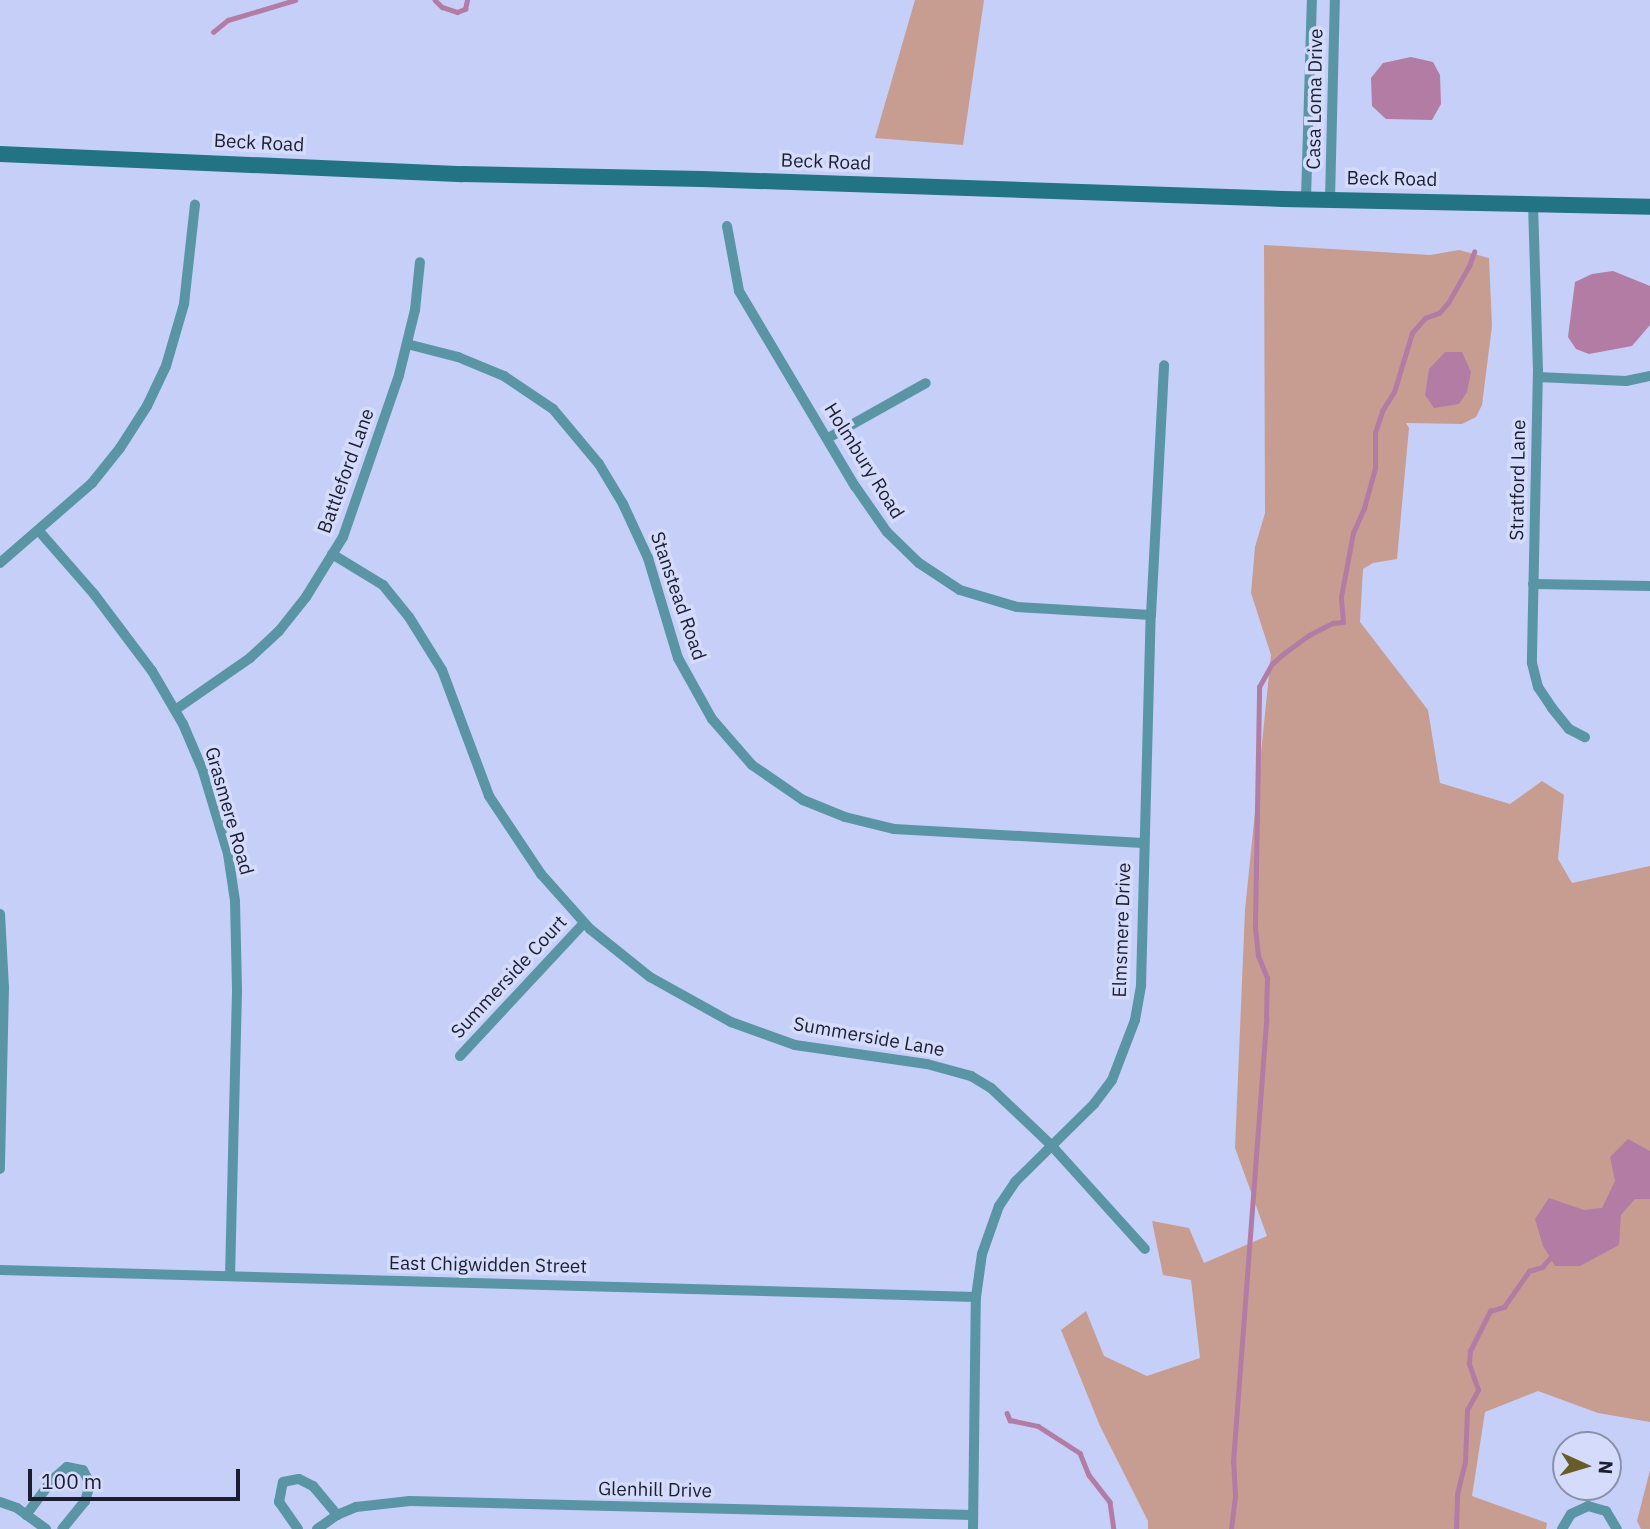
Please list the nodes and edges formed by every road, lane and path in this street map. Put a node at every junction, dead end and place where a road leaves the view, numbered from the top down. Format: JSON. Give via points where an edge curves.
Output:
{"nodes":[{"id":1,"x":1311,"y":0,"type":"edge"},
{"id":2,"x":1335,"y":0,"type":"edge"},
{"id":3,"x":0,"y":154,"type":"edge"},
{"id":4,"x":1306,"y":198,"type":"junction"},
{"id":5,"x":1330,"y":199,"type":"junction"},
{"id":6,"x":1533,"y":203,"type":"junction"},
{"id":7,"x":195,"y":205,"type":"dead end"},
{"id":8,"x":1650,"y":206,"type":"edge"},
{"id":9,"x":727,"y":226,"type":"dead end"},
{"id":10,"x":420,"y":262,"type":"dead end"},
{"id":11,"x":407,"y":344,"type":"junction"},
{"id":12,"x":1164,"y":365,"type":"dead end"},
{"id":13,"x":1650,"y":376,"type":"edge"},
{"id":14,"x":1538,"y":377,"type":"junction"},
{"id":15,"x":926,"y":383,"type":"dead end"},
{"id":16,"x":828,"y":438,"type":"junction"},
{"id":17,"x":39,"y":531,"type":"junction"},
{"id":18,"x":332,"y":554,"type":"junction"},
{"id":19,"x":0,"y":563,"type":"edge"},
{"id":20,"x":1533,"y":584,"type":"junction"},
{"id":21,"x":1650,"y":586,"type":"edge"},
{"id":22,"x":1151,"y":615,"type":"junction"},
{"id":23,"x":175,"y":710,"type":"junction"},
{"id":24,"x":1585,"y":737,"type":"dead end"},
{"id":25,"x":1143,"y":843,"type":"junction"},
{"id":26,"x":0,"y":914,"type":"edge"},
{"id":27,"x":584,"y":923,"type":"junction"},
{"id":28,"x":460,"y":1056,"type":"dead end"},
{"id":29,"x":1051,"y":1145,"type":"junction"},
{"id":30,"x":0,"y":1169,"type":"edge"},
{"id":31,"x":1145,"y":1249,"type":"dead end"},
{"id":32,"x":0,"y":1270,"type":"edge"},
{"id":33,"x":230,"y":1276,"type":"junction"},
{"id":34,"x":976,"y":1297,"type":"junction"},
{"id":35,"x":0,"y":1502,"type":"edge"},
{"id":36,"x":26,"y":1515,"type":"junction"},
{"id":37,"x":337,"y":1515,"type":"junction"},
{"id":38,"x":973,"y":1515,"type":"junction"},
{"id":39,"x":46,"y":1529,"type":"edge"},
{"id":40,"x":62,"y":1529,"type":"edge"},
{"id":41,"x":298,"y":1529,"type":"edge"},
{"id":42,"x":317,"y":1529,"type":"edge"},
{"id":43,"x":973,"y":1529,"type":"edge"},
{"id":44,"x":1562,"y":1529,"type":"edge"},
{"id":45,"x":1617,"y":1529,"type":"edge"}],
"edges":[{"from":1,"to":4,"type":"street","name":"Casa Loma Drive"},
{"from":2,"to":5,"type":"street","name":"Casa Loma Drive"},
{"from":3,"to":4,"type":"main road","name":"Beck Road","via":[[463,174]]},
{"from":4,"to":5,"type":"main road","name":"Beck Road"},
{"from":5,"to":6,"type":"main road","name":"Beck Road"},
{"from":6,"to":8,"type":"main road","name":"Beck Road"},
{"from":6,"to":14,"type":"street","name":"Stratford Lane"},
{"from":7,"to":17,"type":"street","via":[[184,304],[166,366],[147,406],[92,483]]},
{"from":9,"to":16,"type":"street","name":"Holmbury Road","via":[[739,291]]},
{"from":10,"to":11,"type":"street","name":"Battleford Lane"},
{"from":11,"to":18,"type":"street","name":"Battleford Lane","via":[[376,447],[343,537]]},
{"from":11,"to":25,"type":"street","name":"Stanstead Road","via":[[458,357],[504,376],[552,409],[599,464],[623,503],[648,558],[678,658],[712,719],[752,765],[803,800],[894,830]]},
{"from":12,"to":22,"type":"street","name":"Elmsmere Drive"},
{"from":13,"to":14,"type":"street","via":[[1626,382]]},
{"from":14,"to":20,"type":"street","name":"Stratford Lane"},
{"from":15,"to":16,"type":"street"},
{"from":16,"to":22,"type":"street","name":"Holmbury Road","via":[[887,532],[919,563],[960,590],[1017,607]]},
{"from":17,"to":19,"type":"street"},
{"from":17,"to":23,"type":"street","name":"Grasmere Road","via":[[94,594]]},
{"from":18,"to":23,"type":"street","name":"Battleford Lane","via":[[279,631],[250,658]]},
{"from":18,"to":27,"type":"street","name":"Summerside Lane","via":[[383,586],[417,628],[442,670],[489,796],[541,874]]},
{"from":20,"to":21,"type":"street"},
{"from":20,"to":24,"type":"street","name":"Stratford Lane","via":[[1532,663],[1538,687],[1569,729]]},
{"from":22,"to":25,"type":"street","name":"Elmsmere Drive"},
{"from":23,"to":33,"type":"street","name":"Grasmere Road","via":[[203,771],[228,854],[235,901]]},
{"from":25,"to":29,"type":"street","name":"Elmsmere Drive","via":[[1141,985],[1135,1020],[1112,1080]]},
{"from":26,"to":30,"type":"street","via":[[4,987]]},
{"from":27,"to":28,"type":"street","name":"Summerside Court"},
{"from":27,"to":29,"type":"street","name":"Summerside Lane","via":[[650,977],[731,1022],[795,1045],[971,1076],[991,1088]]},
{"from":29,"to":31,"type":"street","name":"Summerside Lane"},
{"from":29,"to":34,"type":"street","name":"Elmsmere Drive","via":[[999,1206],[982,1254]]},
{"from":32,"to":33,"type":"street","name":"East Chigwidden Street"},
{"from":33,"to":34,"type":"street","name":"East Chigwidden Street"},
{"from":34,"to":38,"type":"street","name":"Elmsmere Drive"},
{"from":35,"to":36,"type":"street"},
{"from":36,"to":39,"type":"street"},
{"from":36,"to":40,"type":"street","via":[[67,1467],[83,1470],[90,1484],[85,1501]]},
{"from":37,"to":38,"type":"street","name":"Glenhill Drive","via":[[356,1507],[410,1501]]},
{"from":37,"to":41,"type":"street","via":[[313,1486],[299,1479],[283,1482],[279,1502]]},
{"from":37,"to":42,"type":"street","name":"Glenhill Drive"},
{"from":38,"to":43,"type":"street","name":"Elmsmere Drive"},
{"from":44,"to":45,"type":"street","via":[[1571,1514],[1588,1506],[1606,1511]]}]}
